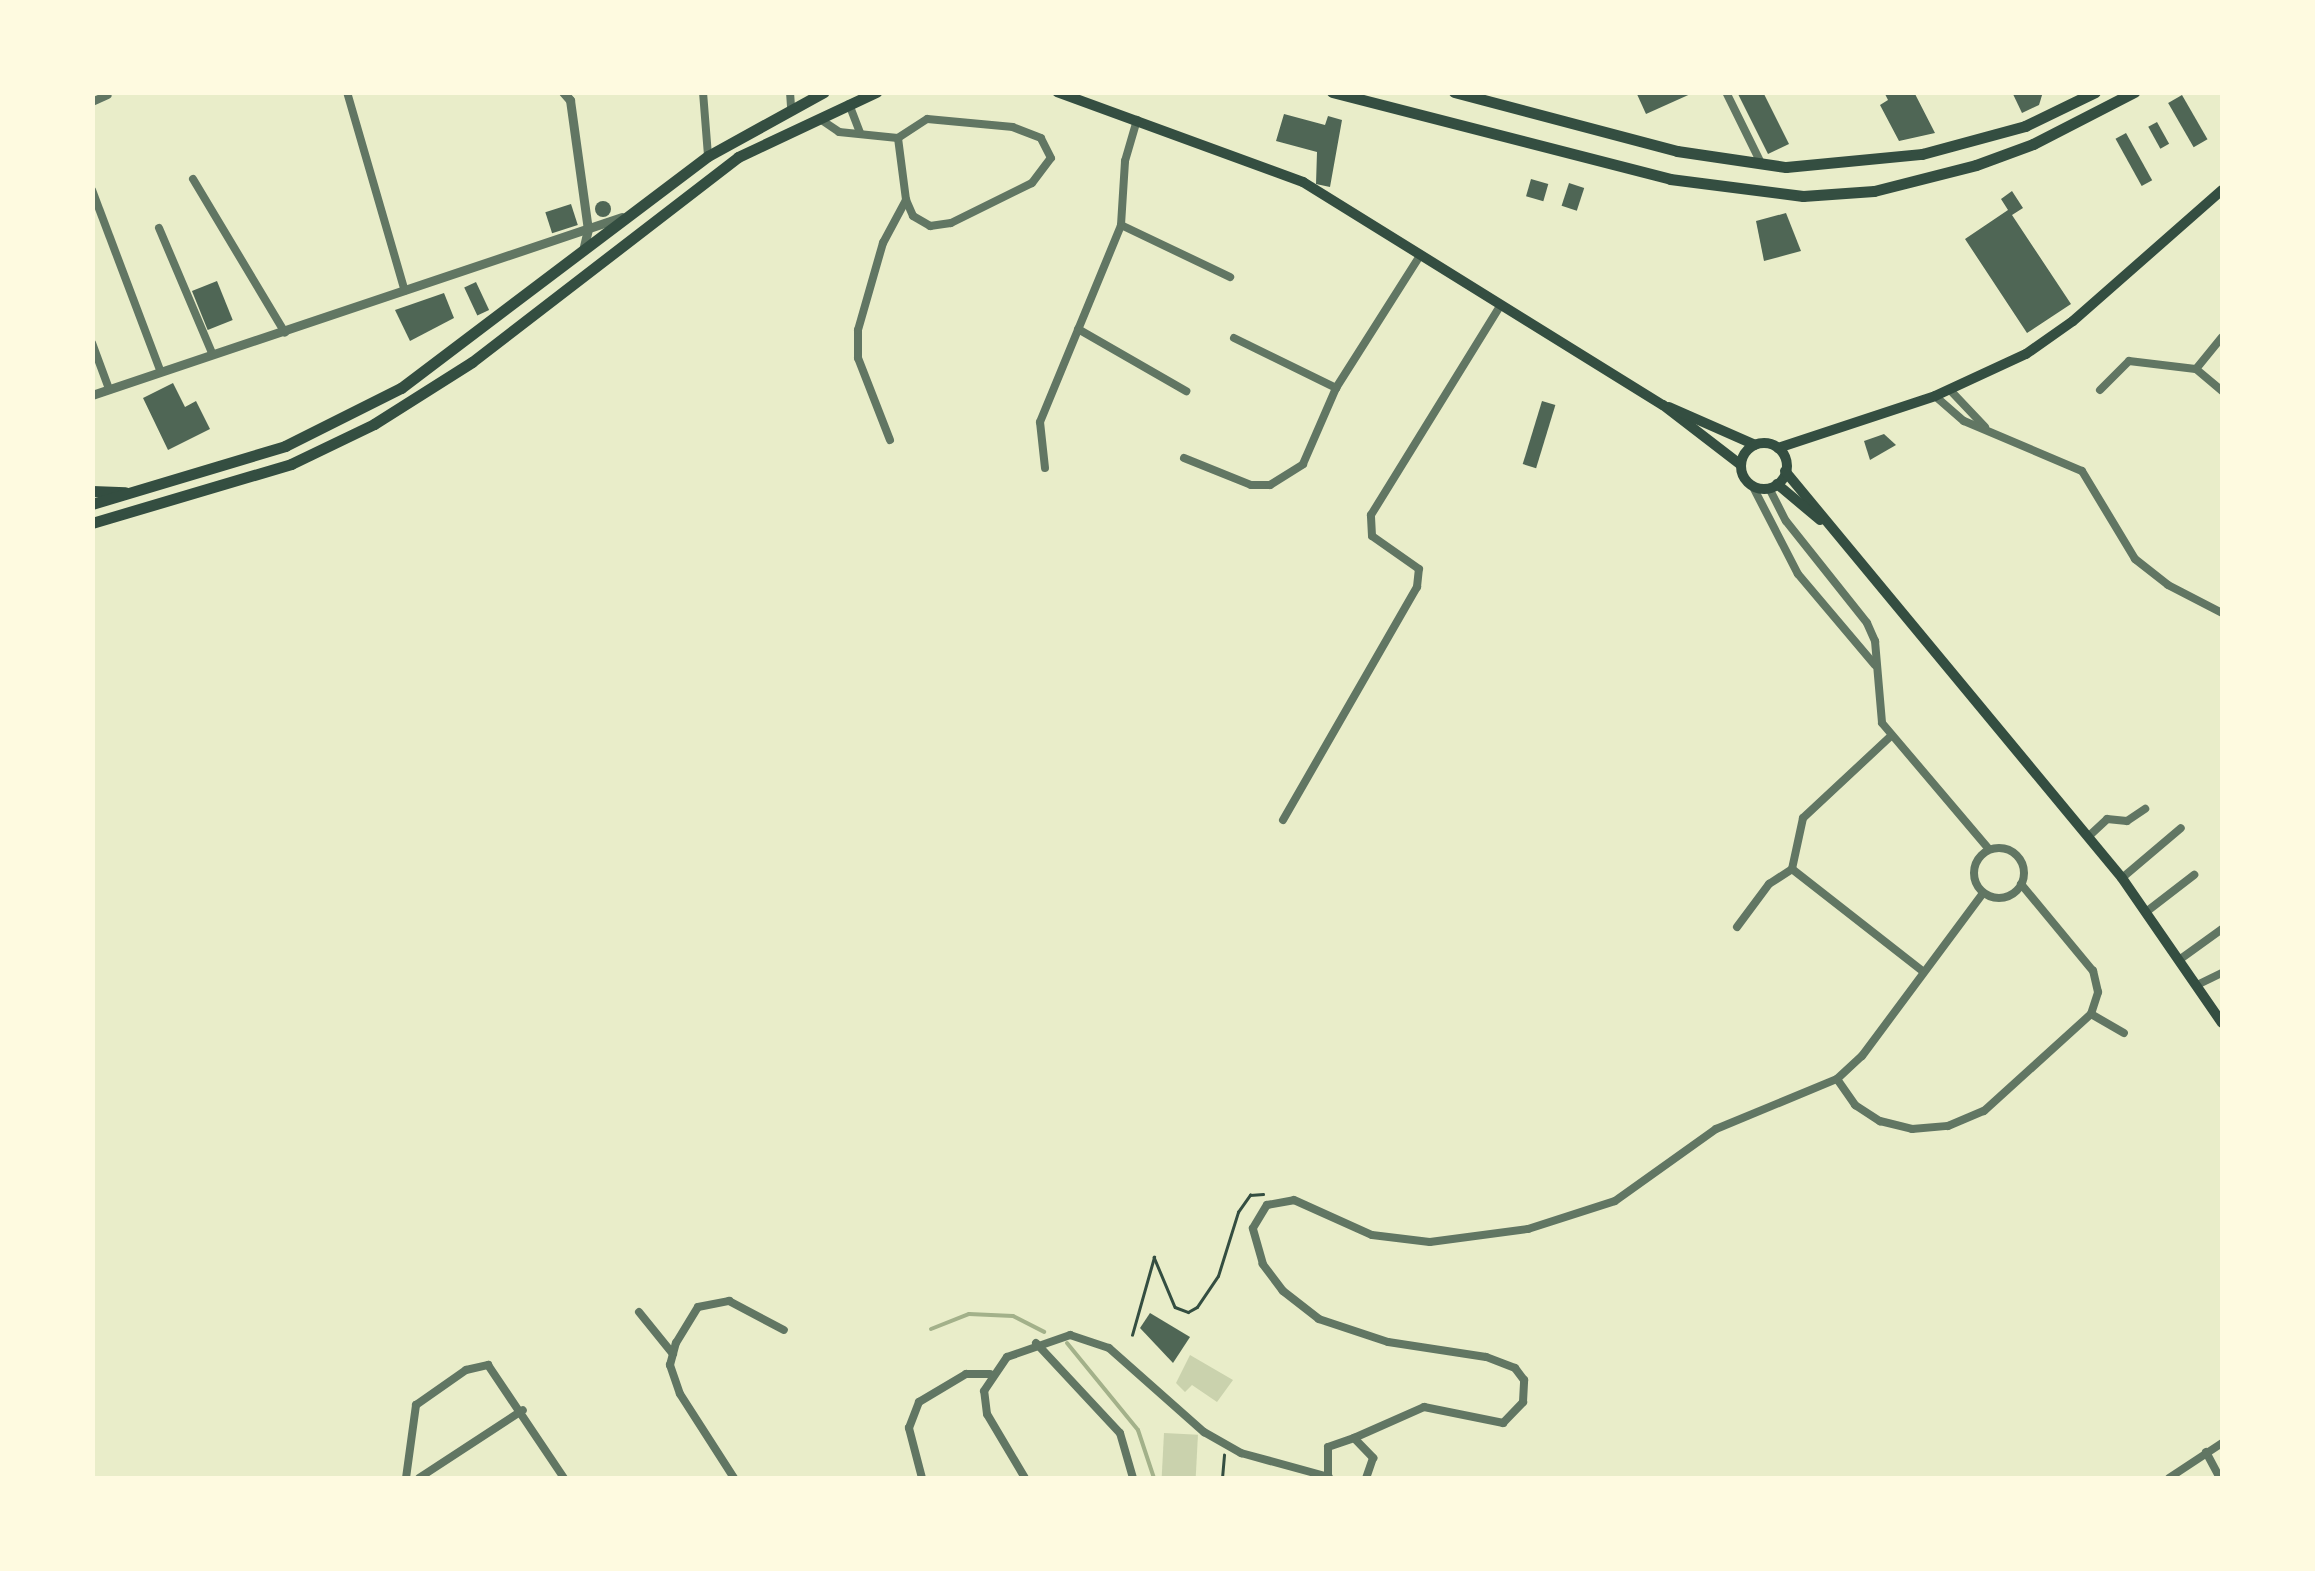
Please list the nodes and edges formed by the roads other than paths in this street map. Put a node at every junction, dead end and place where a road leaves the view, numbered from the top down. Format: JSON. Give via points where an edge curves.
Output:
{"nodes":[{"id":1,"x":347,"y":92,"type":"edge"},
{"id":2,"x":563,"y":92,"type":"edge"},
{"id":3,"x":703,"y":92,"type":"edge"},
{"id":4,"x":790,"y":92,"type":"edge"},
{"id":5,"x":824,"y":92,"type":"edge"},
{"id":6,"x":876,"y":92,"type":"edge"},
{"id":7,"x":1057,"y":92,"type":"edge"},
{"id":8,"x":1332,"y":92,"type":"edge"},
{"id":9,"x":1454,"y":92,"type":"edge"},
{"id":10,"x":1726,"y":92,"type":"edge"},
{"id":11,"x":2095,"y":92,"type":"edge"},
{"id":12,"x":2134,"y":92,"type":"edge"},
{"id":13,"x":108,"y":94,"type":"edge"},
{"id":14,"x":92,"y":102,"type":"edge"},
{"id":15,"x":848,"y":103,"type":"junction"},
{"id":16,"x":791,"y":107,"type":"junction"},
{"id":17,"x":818,"y":116,"type":"junction"},
{"id":18,"x":1137,"y":120,"type":"junction"},
{"id":19,"x":860,"y":133,"type":"junction"},
{"id":20,"x":898,"y":138,"type":"junction"},
{"id":21,"x":708,"y":156,"type":"junction"},
{"id":22,"x":1761,"y":163,"type":"junction"},
{"id":23,"x":193,"y":179,"type":"dead end"},
{"id":24,"x":92,"y":190,"type":"edge"},
{"id":25,"x":2222,"y":190,"type":"edge"},
{"id":26,"x":906,"y":200,"type":"junction"},
{"id":27,"x":634,"y":213,"type":"junction"},
{"id":28,"x":1121,"y":224,"type":"junction"},
{"id":29,"x":158,"y":228,"type":"dead end"},
{"id":30,"x":588,"y":228,"type":"junction"},
{"id":31,"x":584,"y":250,"type":"junction"},
{"id":32,"x":1418,"y":257,"type":"junction"},
{"id":33,"x":1230,"y":277,"type":"dead end"},
{"id":34,"x":405,"y":292,"type":"junction"},
{"id":35,"x":1498,"y":308,"type":"junction"},
{"id":36,"x":1078,"y":329,"type":"junction"},
{"id":37,"x":284,"y":334,"type":"junction"},
{"id":38,"x":2222,"y":337,"type":"edge"},
{"id":39,"x":1234,"y":338,"type":"dead end"},
{"id":40,"x":92,"y":344,"type":"edge"},
{"id":41,"x":212,"y":354,"type":"junction"},
{"id":42,"x":2196,"y":368,"type":"junction"},
{"id":43,"x":160,"y":370,"type":"junction"},
{"id":44,"x":1336,"y":388,"type":"junction"},
{"id":45,"x":109,"y":389,"type":"junction"},
{"id":46,"x":1950,"y":390,"type":"junction"},
{"id":47,"x":2100,"y":390,"type":"dead end"},
{"id":48,"x":1186,"y":391,"type":"dead end"},
{"id":49,"x":2222,"y":392,"type":"edge"},
{"id":50,"x":92,"y":395,"type":"edge"},
{"id":51,"x":1935,"y":396,"type":"junction"},
{"id":52,"x":1663,"y":405,"type":"junction"},
{"id":53,"x":1988,"y":430,"type":"junction"},
{"id":54,"x":1808,"y":438,"type":"junction"},
{"id":55,"x":890,"y":440,"type":"dead end"},
{"id":56,"x":1755,"y":445,"type":"junction"},
{"id":57,"x":1778,"y":448,"type":"junction"},
{"id":58,"x":1184,"y":458,"type":"dead end"},
{"id":59,"x":1741,"y":465,"type":"junction"},
{"id":60,"x":1044,"y":468,"type":"dead end"},
{"id":61,"x":1786,"y":471,"type":"junction"},
{"id":62,"x":1752,"y":485,"type":"junction"},
{"id":63,"x":1773,"y":486,"type":"junction"},
{"id":64,"x":1799,"y":486,"type":"junction"},
{"id":65,"x":92,"y":491,"type":"edge"},
{"id":66,"x":144,"y":493,"type":"junction"},
{"id":67,"x":92,"y":504,"type":"edge"},
{"id":68,"x":92,"y":523,"type":"edge"},
{"id":69,"x":1832,"y":530,"type":"junction"},
{"id":70,"x":2222,"y":613,"type":"edge"},
{"id":71,"x":1876,"y":665,"type":"junction"},
{"id":72,"x":1891,"y":736,"type":"junction"},
{"id":73,"x":2145,"y":810,"type":"dead end"},
{"id":74,"x":1283,"y":820,"type":"dead end"},
{"id":75,"x":2181,"y":828,"type":"dead end"},
{"id":76,"x":2089,"y":836,"type":"junction"},
{"id":77,"x":1989,"y":849,"type":"junction"},
{"id":78,"x":1792,"y":869,"type":"junction"},
{"id":79,"x":2194,"y":875,"type":"dead end"},
{"id":80,"x":2122,"y":878,"type":"junction"},
{"id":81,"x":2021,"y":884,"type":"junction"},
{"id":82,"x":1983,"y":892,"type":"junction"},
{"id":83,"x":2146,"y":912,"type":"junction"},
{"id":84,"x":1737,"y":927,"type":"dead end"},
{"id":85,"x":2222,"y":929,"type":"edge"},
{"id":86,"x":2179,"y":960,"type":"junction"},
{"id":87,"x":1924,"y":972,"type":"junction"},
{"id":88,"x":2222,"y":973,"type":"edge"},
{"id":89,"x":2196,"y":985,"type":"junction"},
{"id":90,"x":2091,"y":1014,"type":"junction"},
{"id":91,"x":2222,"y":1024,"type":"edge"},
{"id":92,"x":2124,"y":1034,"type":"dead end"},
{"id":93,"x":1837,"y":1079,"type":"junction"},
{"id":94,"x":639,"y":1312,"type":"dead end"},
{"id":95,"x":784,"y":1330,"type":"dead end"},
{"id":96,"x":1036,"y":1344,"type":"junction"},
{"id":97,"x":673,"y":1354,"type":"junction"},
{"id":98,"x":990,"y":1374,"type":"junction"},
{"id":99,"x":523,"y":1410,"type":"junction"},
{"id":100,"x":1383,"y":1425,"type":"junction"},
{"id":101,"x":1354,"y":1438,"type":"junction"},
{"id":102,"x":2222,"y":1444,"type":"edge"},
{"id":103,"x":2206,"y":1452,"type":"junction"},
{"id":104,"x":1372,"y":1454,"type":"junction"},
{"id":105,"x":1324,"y":1458,"type":"junction"},
{"id":106,"x":1306,"y":1468,"type":"junction"},
{"id":107,"x":1369,"y":1477,"type":"edge"},
{"id":108,"x":406,"y":1478,"type":"edge"},
{"id":109,"x":419,"y":1478,"type":"edge"},
{"id":110,"x":564,"y":1478,"type":"edge"},
{"id":111,"x":734,"y":1478,"type":"edge"},
{"id":112,"x":922,"y":1478,"type":"edge"},
{"id":113,"x":1026,"y":1478,"type":"edge"},
{"id":114,"x":1133,"y":1478,"type":"edge"},
{"id":115,"x":1330,"y":1478,"type":"edge"},
{"id":116,"x":2169,"y":1478,"type":"edge"},
{"id":117,"x":2220,"y":1478,"type":"edge"}],
"edges":[{"from":1,"to":34,"type":"street"},
{"from":2,"to":30,"type":"street","via":[[570,100]]},
{"from":3,"to":21,"type":"street"},
{"from":4,"to":16,"type":"street"},
{"from":5,"to":16,"type":"highway"},
{"from":6,"to":15,"type":"highway"},
{"from":7,"to":18,"type":"main road"},
{"from":8,"to":12,"type":"highway","via":[[1670,179],[1802,196],[1874,191],[1976,165],[2070,128]]},
{"from":9,"to":22,"type":"highway","via":[[1677,151]]},
{"from":10,"to":22,"type":"street"},
{"from":11,"to":22,"type":"highway","via":[[2025,126],[1922,154],[1834,166]]},
{"from":13,"to":14,"type":"street"},
{"from":15,"to":17,"type":"highway"},
{"from":15,"to":19,"type":"street"},
{"from":16,"to":21,"type":"highway"},
{"from":17,"to":19,"type":"street","via":[[826,128]]},
{"from":17,"to":68,"type":"highway","via":[[698,185],[472,362],[402,408],[291,464]]},
{"from":18,"to":28,"type":"street","via":[[1125,161]]},
{"from":18,"to":32,"type":"main road","via":[[1303,182]]},
{"from":19,"to":20,"type":"street"},
{"from":20,"to":26,"type":"street"},
{"from":20,"to":26,"type":"street","via":[[926,119],[1013,127],[1041,138],[1051,158],[1032,183],[942,227],[922,223]]},
{"from":21,"to":27,"type":"highway"},
{"from":23,"to":37,"type":"street"},
{"from":24,"to":43,"type":"street"},
{"from":25,"to":46,"type":"main road","via":[[2073,321],[2026,354]]},
{"from":26,"to":55,"type":"street","via":[[884,243],[858,330],[858,358]]},
{"from":27,"to":30,"type":"street"},
{"from":27,"to":31,"type":"highway"},
{"from":28,"to":33,"type":"street"},
{"from":28,"to":36,"type":"street"},
{"from":29,"to":41,"type":"street"},
{"from":30,"to":31,"type":"street"},
{"from":30,"to":34,"type":"street"},
{"from":31,"to":66,"type":"highway","via":[[461,347],[352,415],[285,446]]},
{"from":32,"to":35,"type":"main road"},
{"from":32,"to":44,"type":"street"},
{"from":34,"to":37,"type":"street"},
{"from":35,"to":52,"type":"main road"},
{"from":35,"to":74,"type":"street","via":[[1371,515],[1372,536],[1419,569],[1417,588]]},
{"from":36,"to":48,"type":"street"},
{"from":36,"to":60,"type":"street","via":[[1040,422]]},
{"from":37,"to":41,"type":"street"},
{"from":38,"to":42,"type":"street"},
{"from":39,"to":44,"type":"street"},
{"from":40,"to":45,"type":"street"},
{"from":41,"to":43,"type":"street"},
{"from":42,"to":47,"type":"street","via":[[2130,361]]},
{"from":42,"to":49,"type":"street"},
{"from":43,"to":45,"type":"street"},
{"from":44,"to":58,"type":"street","via":[[1312,450],[1270,486],[1231,482]]},
{"from":45,"to":50,"type":"street"},
{"from":46,"to":51,"type":"main road"},
{"from":46,"to":53,"type":"street"},
{"from":51,"to":53,"type":"street"},
{"from":51,"to":54,"type":"main road"},
{"from":52,"to":56,"type":"main road"},
{"from":52,"to":59,"type":"main road"},
{"from":53,"to":70,"type":"street","via":[[2082,470],[2135,559]]},
{"from":54,"to":57,"type":"main road"},
{"from":54,"to":64,"type":"main road","via":[[1793,452]]},
{"from":56,"to":57,"type":"main road"},
{"from":56,"to":59,"type":"main road"},
{"from":57,"to":61,"type":"main road"},
{"from":59,"to":62,"type":"main road"},
{"from":61,"to":63,"type":"main road"},
{"from":61,"to":64,"type":"main road"},
{"from":62,"to":63,"type":"main road"},
{"from":62,"to":71,"type":"street","via":[[1798,574]]},
{"from":63,"to":69,"type":"main road"},
{"from":63,"to":71,"type":"street","via":[[1786,521],[1867,623]]},
{"from":64,"to":69,"type":"main road"},
{"from":65,"to":66,"type":"highway"},
{"from":66,"to":67,"type":"highway"},
{"from":69,"to":76,"type":"main road"},
{"from":71,"to":72,"type":"street","via":[[1878,710]]},
{"from":72,"to":77,"type":"street"},
{"from":72,"to":78,"type":"street","via":[[1804,818]]},
{"from":73,"to":76,"type":"street","via":[[2126,821],[2107,819]]},
{"from":75,"to":80,"type":"street"},
{"from":76,"to":80,"type":"main road"},
{"from":77,"to":81,"type":"street","via":[[2018,855]]},
{"from":77,"to":82,"type":"street","via":[[1974,869]]},
{"from":78,"to":84,"type":"street","via":[[1770,884]]},
{"from":78,"to":87,"type":"street"},
{"from":79,"to":83,"type":"street"},
{"from":80,"to":83,"type":"main road"},
{"from":81,"to":82,"type":"street","via":[[2008,896]]},
{"from":81,"to":90,"type":"street","via":[[2093,971],[2098,992]]},
{"from":82,"to":87,"type":"street"},
{"from":83,"to":86,"type":"main road"},
{"from":85,"to":86,"type":"street"},
{"from":86,"to":89,"type":"main road"},
{"from":87,"to":93,"type":"street"},
{"from":88,"to":89,"type":"street"},
{"from":89,"to":91,"type":"main road"},
{"from":90,"to":92,"type":"street"},
{"from":90,"to":93,"type":"street","via":[[1984,1110],[1948,1126],[1912,1129],[1880,1122],[1848,1098]]},
{"from":93,"to":100,"type":"street","via":[[1716,1129],[1616,1201],[1528,1230],[1401,1241],[1360,1231],[1294,1200],[1273,1201],[1258,1215],[1254,1241],[1270,1276],[1299,1305],[1342,1331],[1486,1357],[1515,1368],[1524,1380],[1522,1402],[1504,1423],[1424,1408]]},
{"from":94,"to":97,"type":"street"},
{"from":95,"to":97,"type":"street","via":[[729,1301],[698,1307]]},
{"from":96,"to":98,"type":"street"},
{"from":96,"to":106,"type":"street","via":[[1070,1335],[1099,1342],[1226,1445],[1285,1469]]},
{"from":96,"to":114,"type":"street","via":[[1120,1433]]},
{"from":97,"to":111,"type":"street","via":[[680,1394]]},
{"from":98,"to":112,"type":"street","via":[[966,1374],[919,1402],[909,1428]]},
{"from":98,"to":113,"type":"street","via":[[984,1404]]},
{"from":99,"to":108,"type":"street","via":[[488,1365],[466,1370],[416,1406]]},
{"from":99,"to":109,"type":"street"},
{"from":99,"to":110,"type":"street"},
{"from":100,"to":101,"type":"street"},
{"from":100,"to":104,"type":"street"},
{"from":101,"to":104,"type":"street"},
{"from":101,"to":105,"type":"street","via":[[1334,1442]]},
{"from":102,"to":103,"type":"street"},
{"from":103,"to":116,"type":"street"},
{"from":103,"to":117,"type":"street"},
{"from":104,"to":107,"type":"street"},
{"from":105,"to":106,"type":"street"},
{"from":105,"to":115,"type":"street"},
{"from":106,"to":115,"type":"street"}]}
